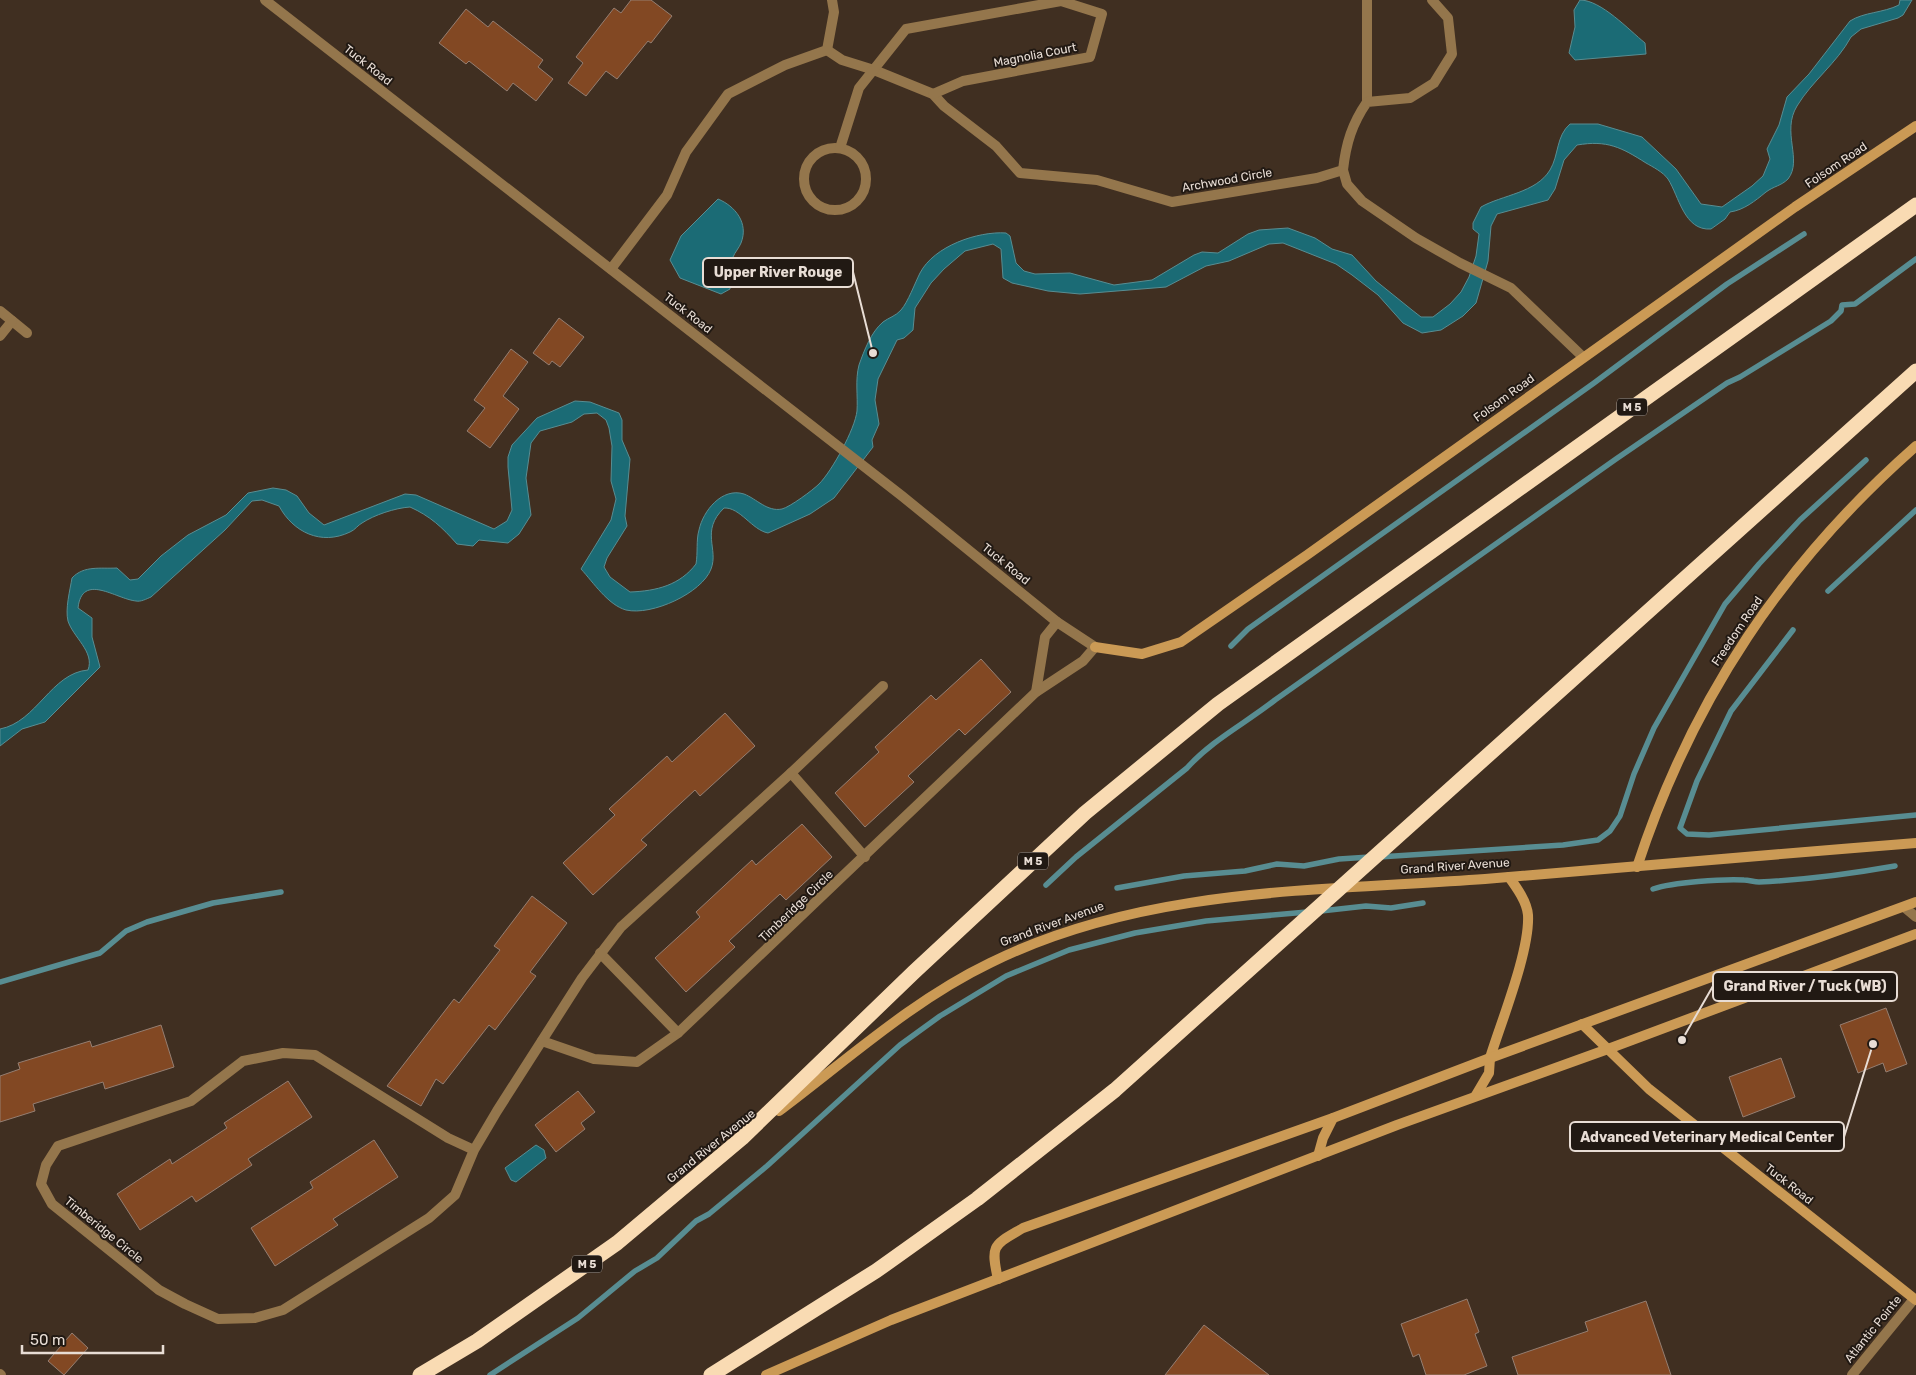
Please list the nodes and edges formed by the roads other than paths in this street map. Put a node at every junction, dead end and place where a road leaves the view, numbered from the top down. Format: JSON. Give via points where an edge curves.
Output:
{"nodes":[{"id":1,"x":265,"y":0,"type":"edge"},
{"id":2,"x":832,"y":0,"type":"edge"},
{"id":3,"x":1367,"y":0,"type":"edge"},
{"id":4,"x":1432,"y":0,"type":"edge"},
{"id":5,"x":827,"y":50,"type":"junction"},
{"id":6,"x":874,"y":70,"type":"junction"},
{"id":7,"x":933,"y":94,"type":"junction"},
{"id":8,"x":1368,"y":102,"type":"junction"},
{"id":9,"x":1916,"y":126,"type":"edge"},
{"id":10,"x":840,"y":148,"type":"junction"},
{"id":11,"x":1343,"y":170,"type":"junction"},
{"id":12,"x":1916,"y":205,"type":"edge"},
{"id":13,"x":611,"y":269,"type":"junction"},
{"id":14,"x":0,"y":311,"type":"edge"},
{"id":15,"x":12,"y":321,"type":"junction"},
{"id":16,"x":27,"y":333,"type":"dead end"},
{"id":17,"x":0,"y":336,"type":"edge"},
{"id":18,"x":1583,"y":357,"type":"junction"},
{"id":19,"x":1916,"y":371,"type":"edge"},
{"id":20,"x":1916,"y":446,"type":"edge"},
{"id":21,"x":1057,"y":622,"type":"junction"},
{"id":22,"x":1095,"y":646,"type":"junction"},
{"id":23,"x":883,"y":686,"type":"dead end"},
{"id":24,"x":1036,"y":692,"type":"junction"},
{"id":25,"x":791,"y":773,"type":"junction"},
{"id":26,"x":1916,"y":843,"type":"edge"},
{"id":27,"x":865,"y":857,"type":"junction"},
{"id":28,"x":1637,"y":867,"type":"junction"},
{"id":29,"x":1509,"y":877,"type":"junction"},
{"id":30,"x":1916,"y":902,"type":"edge"},
{"id":31,"x":1904,"y":907,"type":"junction"},
{"id":32,"x":1916,"y":917,"type":"edge"},
{"id":33,"x":1916,"y":934,"type":"edge"},
{"id":34,"x":600,"y":954,"type":"junction"},
{"id":35,"x":1582,"y":1024,"type":"junction"},
{"id":36,"x":678,"y":1034,"type":"junction"},
{"id":37,"x":542,"y":1041,"type":"junction"},
{"id":38,"x":1608,"y":1049,"type":"junction"},
{"id":39,"x":1490,"y":1058,"type":"junction"},
{"id":40,"x":1476,"y":1095,"type":"junction"},
{"id":41,"x":1333,"y":1118,"type":"junction"},
{"id":42,"x":742,"y":1138,"type":"junction"},
{"id":43,"x":474,"y":1150,"type":"junction"},
{"id":44,"x":1318,"y":1156,"type":"junction"},
{"id":45,"x":998,"y":1279,"type":"junction"},
{"id":46,"x":1915,"y":1300,"type":"edge"},
{"id":47,"x":1857,"y":1373,"type":"edge"},
{"id":48,"x":420,"y":1375,"type":"edge"},
{"id":49,"x":711,"y":1375,"type":"edge"},
{"id":50,"x":766,"y":1375,"type":"edge"}],
"edges":[{"from":1,"to":13,"type":"street","name":"Tuck Road"},
{"from":2,"to":5,"type":"street","via":[[834,12]]},
{"from":3,"to":8,"type":"street"},
{"from":4,"to":8,"type":"street","via":[[1448,18],[1452,54],[1434,83],[1410,98]]},
{"from":5,"to":6,"type":"street","name":"Archwood Circle","via":[[842,60]]},
{"from":5,"to":13,"type":"street","via":[[785,65],[728,94],[686,152],[667,195]]},
{"from":6,"to":7,"type":"street","name":"Archwood Circle"},
{"from":6,"to":7,"type":"street","name":"Magnolia Court","via":[[906,29],[1061,1],[1102,14],[1090,57],[963,81]]},
{"from":6,"to":10,"type":"street","name":"Magnolia Court","via":[[859,88]]},
{"from":7,"to":11,"type":"street","name":"Archwood Circle","via":[[996,146],[1020,173],[1096,180],[1172,202],[1317,178]]},
{"from":8,"to":11,"type":"street","via":[[1351,128],[1345,145]]},
{"from":9,"to":18,"type":"main road","name":"Folsom Road"},
{"from":10,"to":10,"type":"street","via":[[829,148],[815,155],[803,178],[810,198],[827,210],[847,209],[862,195],[866,186],[864,165],[858,157]]},
{"from":11,"to":18,"type":"street","via":[[1347,184],[1362,200],[1416,238],[1511,288]]},
{"from":12,"to":42,"type":"highway","number":"M 5","via":[[1218,704],[1078,820]]},
{"from":13,"to":21,"type":"street","name":"Tuck Road","via":[[868,469]]},
{"from":14,"to":15,"type":"street"},
{"from":15,"to":16,"type":"street"},
{"from":15,"to":17,"type":"street"},
{"from":18,"to":22,"type":"main road","name":"Folsom Road","via":[[1181,642],[1142,654]]},
{"from":19,"to":49,"type":"highway","via":[[1115,1090],[977,1199],[876,1271]]},
{"from":20,"to":28,"type":"main road","name":"Freedom Road","via":[[1840,519],[1802,561],[1739,646],[1680,756]]},
{"from":21,"to":22,"type":"street","name":"Tuck Road"},
{"from":21,"to":24,"type":"street","via":[[1045,637]]},
{"from":22,"to":24,"type":"street","name":"Timberidge Circle","via":[[1083,661]]},
{"from":23,"to":25,"type":"street","name":"Timberidge Circle"},
{"from":24,"to":27,"type":"street","name":"Timberidge Circle"},
{"from":25,"to":27,"type":"street"},
{"from":25,"to":34,"type":"street","name":"Timberidge Circle","via":[[621,926]]},
{"from":26,"to":28,"type":"main road","name":"Grand River Avenue"},
{"from":27,"to":36,"type":"street","name":"Timberidge Circle"},
{"from":28,"to":29,"type":"main road","name":"Grand River Avenue"},
{"from":29,"to":39,"type":"main road","via":[[1528,914],[1526,942]]},
{"from":29,"to":42,"type":"main road","name":"Grand River Avenue","via":[[1190,902],[1093,922],[991,962],[953,983],[894,1022]]},
{"from":30,"to":31,"type":"main road"},
{"from":31,"to":32,"type":"street"},
{"from":31,"to":35,"type":"main road"},
{"from":33,"to":38,"type":"main road"},
{"from":34,"to":36,"type":"street"},
{"from":34,"to":37,"type":"street","name":"Timberidge Circle"},
{"from":35,"to":38,"type":"main road","name":"Tuck Road"},
{"from":35,"to":39,"type":"main road"},
{"from":36,"to":37,"type":"street","name":"Timberidge Circle","via":[[637,1062],[594,1059]]},
{"from":37,"to":43,"type":"street","name":"Timberidge Circle"},
{"from":38,"to":40,"type":"main road"},
{"from":38,"to":46,"type":"main road","name":"Tuck Road","via":[[1649,1089]]},
{"from":39,"to":40,"type":"main road","via":[[1489,1074]]},
{"from":39,"to":41,"type":"main road"},
{"from":40,"to":44,"type":"main road"},
{"from":41,"to":44,"type":"main road"},
{"from":41,"to":45,"type":"main road","via":[[1023,1228],[998,1243],[993,1256]]},
{"from":42,"to":48,"type":"highway","name":"Grand River Avenue","number":"M 5","via":[[617,1243],[477,1341]]},
{"from":43,"to":43,"type":"street","name":"Timberidge Circle","via":[[448,1138],[315,1054],[283,1053],[243,1061],[192,1101],[58,1146],[46,1166],[41,1184],[52,1204],[159,1290],[218,1319],[255,1318],[283,1310],[429,1218],[455,1195]]},
{"from":44,"to":45,"type":"main road"},
{"from":45,"to":50,"type":"main road","via":[[891,1320]]},
{"from":46,"to":47,"type":"street","name":"Atlantic Pointe"}]}
